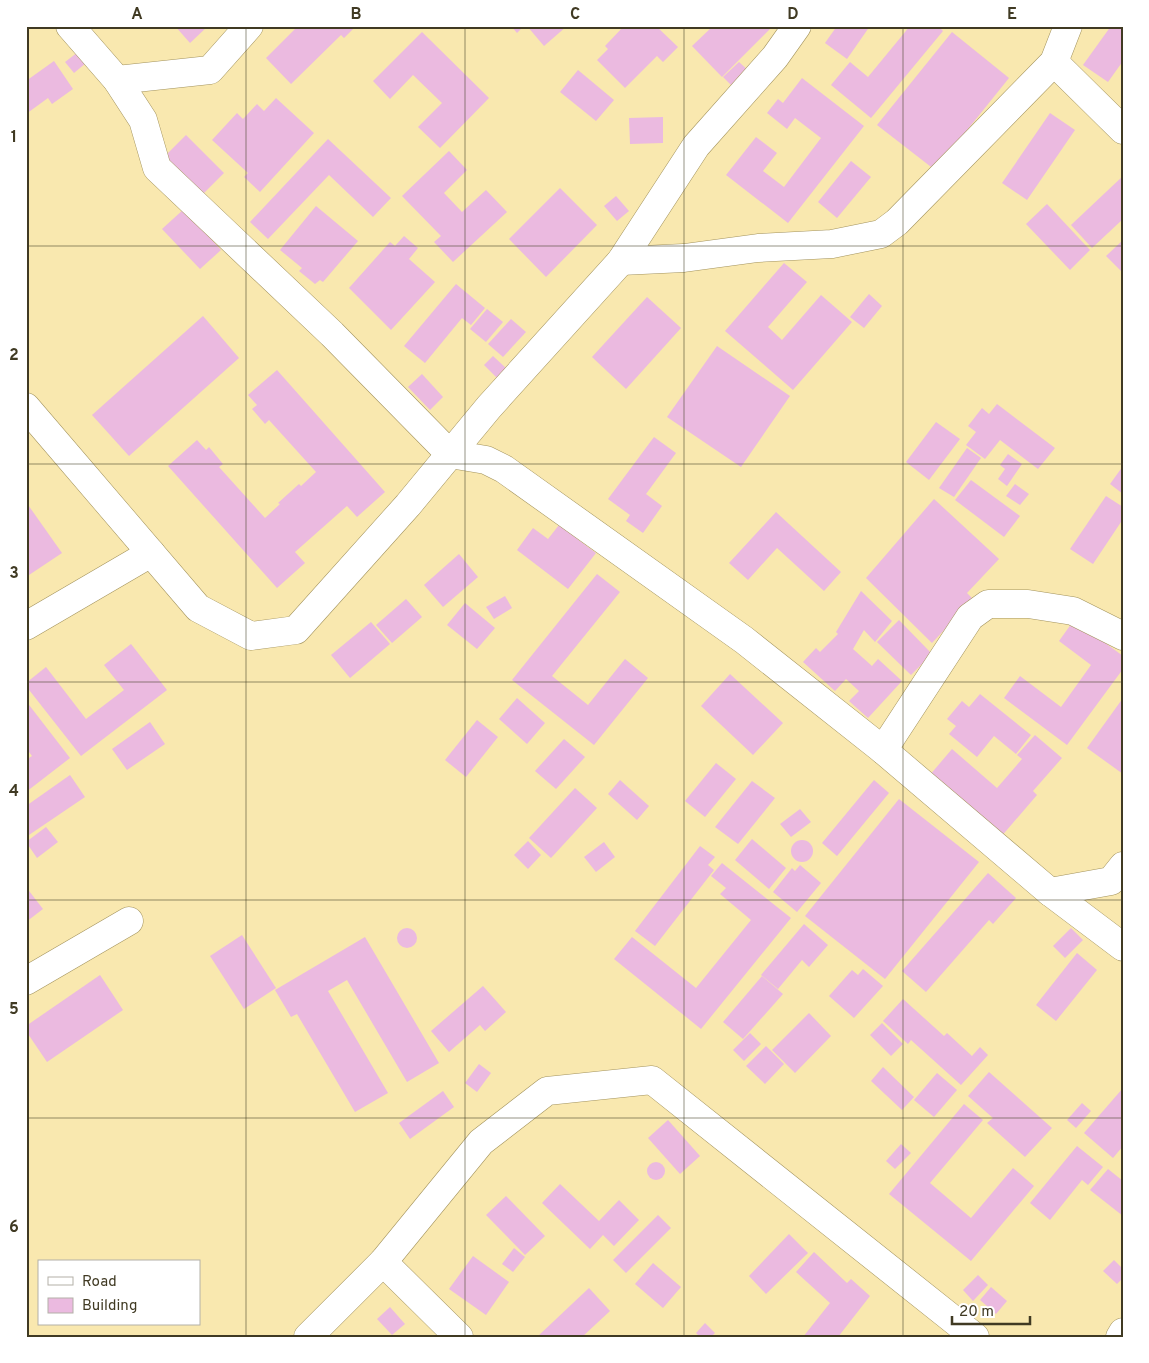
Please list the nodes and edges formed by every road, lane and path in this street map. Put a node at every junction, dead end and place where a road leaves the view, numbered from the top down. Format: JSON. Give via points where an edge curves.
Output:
{"nodes":[{"id":1,"x":70,"y":26,"type":"edge"},
{"id":2,"x":249,"y":26,"type":"edge"},
{"id":3,"x":797,"y":26,"type":"edge"},
{"id":4,"x":1068,"y":26,"type":"edge"},
{"id":5,"x":1054,"y":62,"type":"junction"},
{"id":6,"x":117,"y":80,"type":"junction"},
{"id":7,"x":1123,"y":130,"type":"edge"},
{"id":8,"x":621,"y":261,"type":"junction"},
{"id":9,"x":26,"y":406,"type":"edge"},
{"id":10,"x":450,"y":454,"type":"junction"},
{"id":11,"x":151,"y":553,"type":"junction"},
{"id":12,"x":26,"y":626,"type":"edge"},
{"id":13,"x":1123,"y":636,"type":"edge"},
{"id":14,"x":883,"y":750,"type":"junction"},
{"id":15,"x":1123,"y":866,"type":"edge"},
{"id":16,"x":1050,"y":892,"type":"junction"},
{"id":17,"x":129,"y":921,"type":"dead end"},
{"id":18,"x":1123,"y":947,"type":"edge"},
{"id":19,"x":26,"y":981,"type":"edge"},
{"id":20,"x":383,"y":1262,"type":"junction"},
{"id":21,"x":1123,"y":1332,"type":"edge"},
{"id":22,"x":308,"y":1337,"type":"edge"},
{"id":23,"x":459,"y":1337,"type":"edge"},
{"id":24,"x":975,"y":1337,"type":"edge"},
{"id":25,"x":1120,"y":1337,"type":"edge"}],
"edges":[{"from":1,"to":6,"type":"street"},
{"from":2,"to":6,"type":"street","via":[[210,70]]},
{"from":3,"to":8,"type":"street","via":[[775,57],[696,146]]},
{"from":4,"to":5,"type":"street"},
{"from":5,"to":7,"type":"street"},
{"from":5,"to":8,"type":"street","via":[[897,222],[881,234],[832,244]]},
{"from":6,"to":10,"type":"street","via":[[143,120],[157,168],[332,334]]},
{"from":8,"to":10,"type":"street","via":[[488,407]]},
{"from":9,"to":11,"type":"street"},
{"from":10,"to":11,"type":"street","via":[[296,630],[250,636],[198,608]]},
{"from":10,"to":14,"type":"street","via":[[486,460],[504,469],[744,640]]},
{"from":11,"to":12,"type":"street"},
{"from":13,"to":14,"type":"street","via":[[1073,611],[1028,604],[988,604],[970,617]]},
{"from":14,"to":16,"type":"street"},
{"from":15,"to":16,"type":"street","via":[[1111,881]]},
{"from":16,"to":18,"type":"street"},
{"from":17,"to":19,"type":"street"},
{"from":20,"to":22,"type":"street"},
{"from":20,"to":23,"type":"street"},
{"from":20,"to":24,"type":"street","via":[[481,1142],[547,1091],[652,1080]]},
{"from":21,"to":25,"type":"street"}]}
